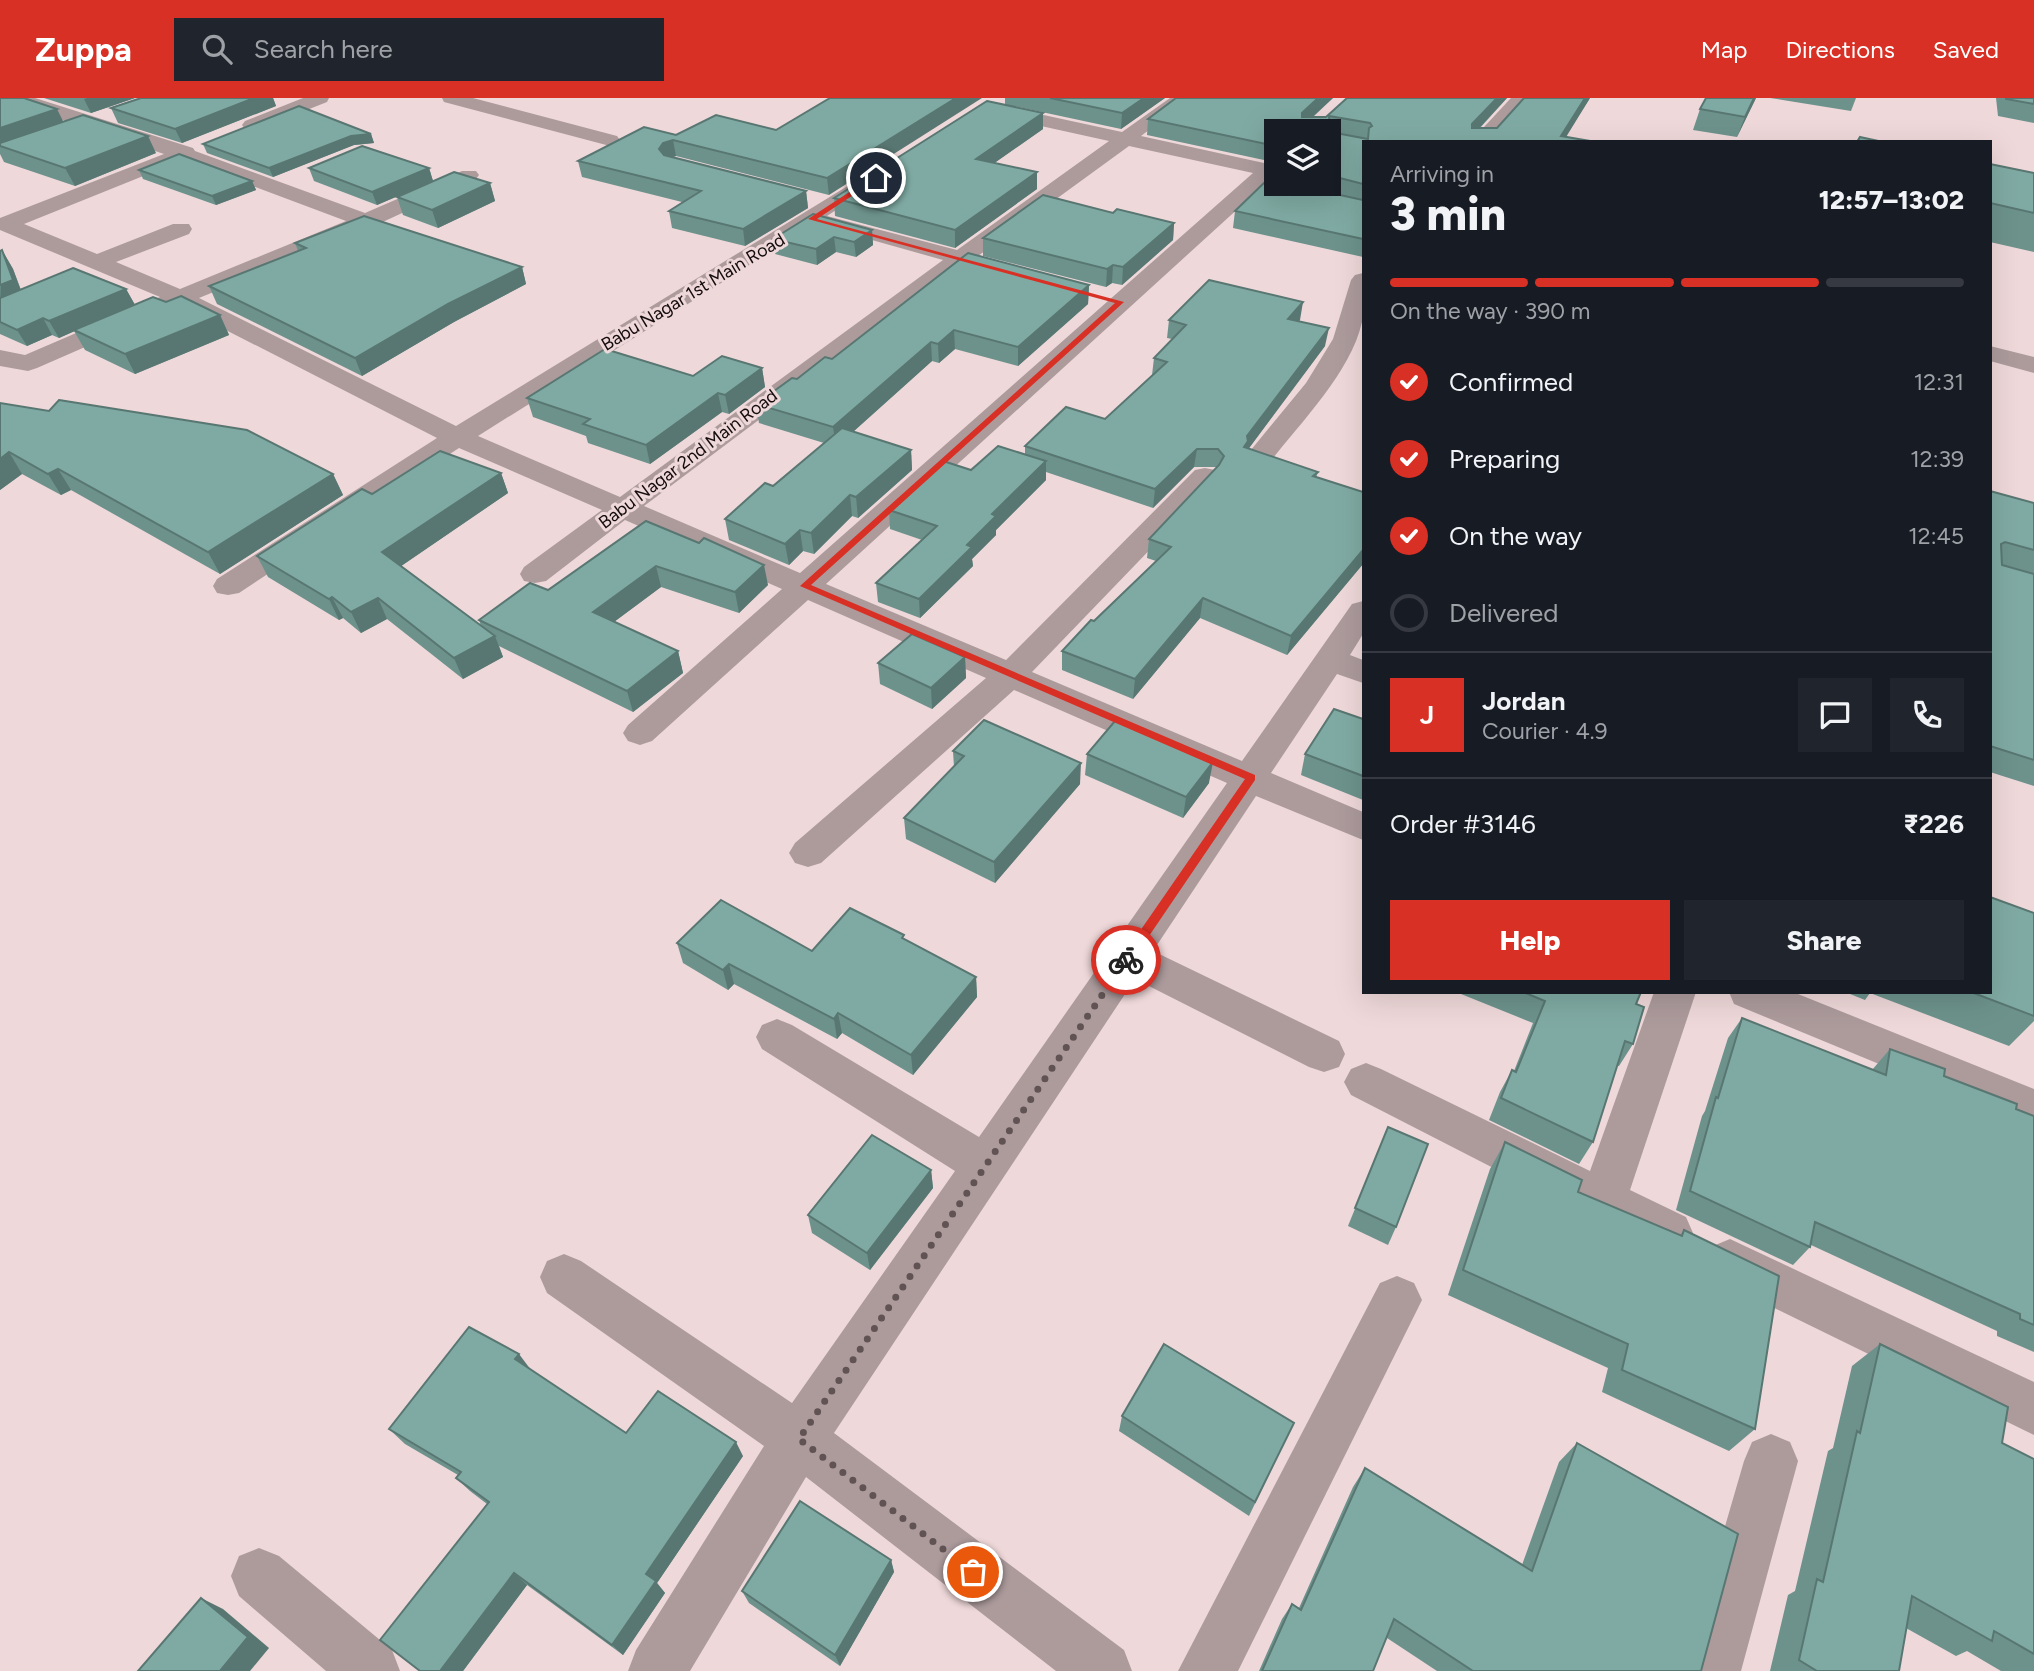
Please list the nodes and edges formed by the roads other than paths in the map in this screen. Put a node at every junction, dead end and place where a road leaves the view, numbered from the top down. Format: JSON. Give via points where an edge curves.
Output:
{"nodes":[{"id":1,"x":16,"y":98,"type":"edge"},
{"id":2,"x":320,"y":98,"type":"edge"},
{"id":3,"x":451,"y":98,"type":"edge"},
{"id":4,"x":1182,"y":98,"type":"edge"},
{"id":5,"x":1521,"y":98,"type":"edge"},
{"id":6,"x":985,"y":107,"type":"edge"},
{"id":7,"x":125,"y":110,"type":"edge"},
{"id":8,"x":89,"y":122,"type":"junction"},
{"id":9,"x":64,"y":132,"type":"edge"},
{"id":10,"x":233,"y":133,"type":"edge"},
{"id":11,"x":1128,"y":138,"type":"junction"},
{"id":12,"x":610,"y":140,"type":"dead end"},
{"id":13,"x":1482,"y":140,"type":"edge"},
{"id":14,"x":208,"y":143,"type":"edge"},
{"id":15,"x":183,"y":153,"type":"junction"},
{"id":16,"x":902,"y":160,"type":"edge"},
{"id":17,"x":469,"y":175,"type":"edge"},
{"id":18,"x":1264,"y":175,"type":"edge"},
{"id":19,"x":298,"y":176,"type":"dead end"},
{"id":20,"x":1264,"y":179,"type":"edge"},
{"id":21,"x":273,"y":187,"type":"junction"},
{"id":22,"x":800,"y":197,"type":"edge"},
{"id":23,"x":832,"y":205,"type":"junction"},
{"id":24,"x":811,"y":219,"type":"junction"},
{"id":25,"x":366,"y":221,"type":"junction"},
{"id":26,"x":3,"y":225,"type":"edge"},
{"id":27,"x":181,"y":229,"type":"dead end"},
{"id":28,"x":391,"y":229,"type":"edge"},
{"id":29,"x":960,"y":258,"type":"junction"},
{"id":30,"x":97,"y":262,"type":"junction"},
{"id":31,"x":1000,"y":269,"type":"edge"},
{"id":32,"x":1362,"y":283,"type":"edge"},
{"id":33,"x":1094,"y":295,"type":"dead end"},
{"id":34,"x":180,"y":297,"type":"junction"},
{"id":35,"x":1120,"y":302,"type":"junction"},
{"id":36,"x":1992,"y":354,"type":"edge"},
{"id":37,"x":2034,"y":365,"type":"edge"},
{"id":38,"x":13,"y":367,"type":"edge"},
{"id":39,"x":457,"y":437,"type":"junction"},
{"id":40,"x":1259,"y":456,"type":"edge"},
{"id":41,"x":1205,"y":476,"type":"edge"},
{"id":42,"x":621,"y":508,"type":"junction"},
{"id":43,"x":534,"y":574,"type":"dead end"},
{"id":44,"x":228,"y":586,"type":"dead end"},
{"id":45,"x":804,"y":586,"type":"junction"},
{"id":46,"x":1362,"y":613,"type":"edge"},
{"id":47,"x":1331,"y":660,"type":"junction"},
{"id":48,"x":1362,"y":672,"type":"edge"},
{"id":49,"x":1010,"y":675,"type":"junction"},
{"id":50,"x":640,"y":733,"type":"dead end"},
{"id":51,"x":1251,"y":778,"type":"junction"},
{"id":52,"x":1362,"y":827,"type":"edge"},
{"id":53,"x":808,"y":853,"type":"dead end"},
{"id":54,"x":1128,"y":957,"type":"junction"},
{"id":55,"x":1674,"y":994,"type":"edge"},
{"id":56,"x":1754,"y":994,"type":"edge"},
{"id":57,"x":777,"y":1037,"type":"dead end"},
{"id":58,"x":1324,"y":1054,"type":"dead end"},
{"id":59,"x":1366,"y":1082,"type":"dead end"},
{"id":60,"x":2034,"y":1109,"type":"edge"},
{"id":61,"x":986,"y":1166,"type":"junction"},
{"id":62,"x":1603,"y":1201,"type":"junction"},
{"id":63,"x":564,"y":1277,"type":"dead end"},
{"id":64,"x":1397,"y":1300,"type":"dead end"},
{"id":65,"x":2034,"y":1409,"type":"edge"},
{"id":66,"x":799,"y":1439,"type":"junction"},
{"id":67,"x":1770,"y":1461,"type":"dead end"},
{"id":68,"x":259,"y":1576,"type":"dead end"},
{"id":69,"x":371,"y":1671,"type":"edge"},
{"id":70,"x":656,"y":1671,"type":"edge"},
{"id":71,"x":1103,"y":1671,"type":"edge"},
{"id":72,"x":1207,"y":1671,"type":"edge"},
{"id":73,"x":1712,"y":1671,"type":"edge"}],
"edges":[{"from":1,"to":8,"type":"street"},
{"from":2,"to":10,"type":"street"},
{"from":3,"to":12,"type":"street"},
{"from":4,"to":11,"type":"street","name":"Babu Nagar 2nd Main Road"},
{"from":5,"to":13,"type":"street"},
{"from":6,"to":11,"type":"street"},
{"from":7,"to":8,"type":"street"},
{"from":8,"to":9,"type":"street"},
{"from":8,"to":15,"type":"street"},
{"from":11,"to":18,"type":"street"},
{"from":11,"to":29,"type":"street","name":"Babu Nagar 2nd Main Road"},
{"from":14,"to":15,"type":"street"},
{"from":15,"to":21,"type":"street"},
{"from":15,"to":26,"type":"street"},
{"from":16,"to":23,"type":"street","name":"Babu Nagar 1st Main Road"},
{"from":17,"to":25,"type":"street"},
{"from":19,"to":21,"type":"street"},
{"from":20,"to":35,"type":"street"},
{"from":21,"to":25,"type":"street"},
{"from":22,"to":23,"type":"street"},
{"from":23,"to":24,"type":"street","name":"Babu Nagar 1st Main Road"},
{"from":24,"to":29,"type":"street"},
{"from":24,"to":39,"type":"street","name":"Babu Nagar 1st Main Road"},
{"from":25,"to":28,"type":"street"},
{"from":25,"to":34,"type":"street"},
{"from":26,"to":30,"type":"street"},
{"from":27,"to":30,"type":"street"},
{"from":29,"to":31,"type":"street"},
{"from":29,"to":42,"type":"street","name":"Babu Nagar 2nd Main Road"},
{"from":30,"to":34,"type":"street"},
{"from":32,"to":40,"type":"street","via":[[1345,339],[1317,386]]},
{"from":33,"to":35,"type":"street"},
{"from":34,"to":38,"type":"street"},
{"from":34,"to":39,"type":"street"},
{"from":35,"to":45,"type":"street"},
{"from":36,"to":37,"type":"street"},
{"from":39,"to":42,"type":"street"},
{"from":39,"to":44,"type":"street","name":"Babu Nagar 1st Main Road"},
{"from":41,"to":49,"type":"street"},
{"from":42,"to":43,"type":"street","name":"Babu Nagar 2nd Main Road"},
{"from":42,"to":45,"type":"street"},
{"from":45,"to":49,"type":"street"},
{"from":45,"to":50,"type":"street"},
{"from":46,"to":47,"type":"street"},
{"from":47,"to":48,"type":"street"},
{"from":47,"to":51,"type":"street"},
{"from":49,"to":51,"type":"street"},
{"from":49,"to":53,"type":"street"},
{"from":51,"to":52,"type":"street"},
{"from":51,"to":54,"type":"street"},
{"from":54,"to":58,"type":"street"},
{"from":54,"to":61,"type":"street"},
{"from":55,"to":62,"type":"street"},
{"from":56,"to":60,"type":"street"},
{"from":57,"to":61,"type":"street"},
{"from":59,"to":62,"type":"street"},
{"from":61,"to":66,"type":"street"},
{"from":62,"to":65,"type":"street"},
{"from":63,"to":66,"type":"street"},
{"from":64,"to":72,"type":"street"},
{"from":66,"to":70,"type":"street"},
{"from":66,"to":71,"type":"street"},
{"from":67,"to":73,"type":"street"},
{"from":68,"to":69,"type":"street"}]}
